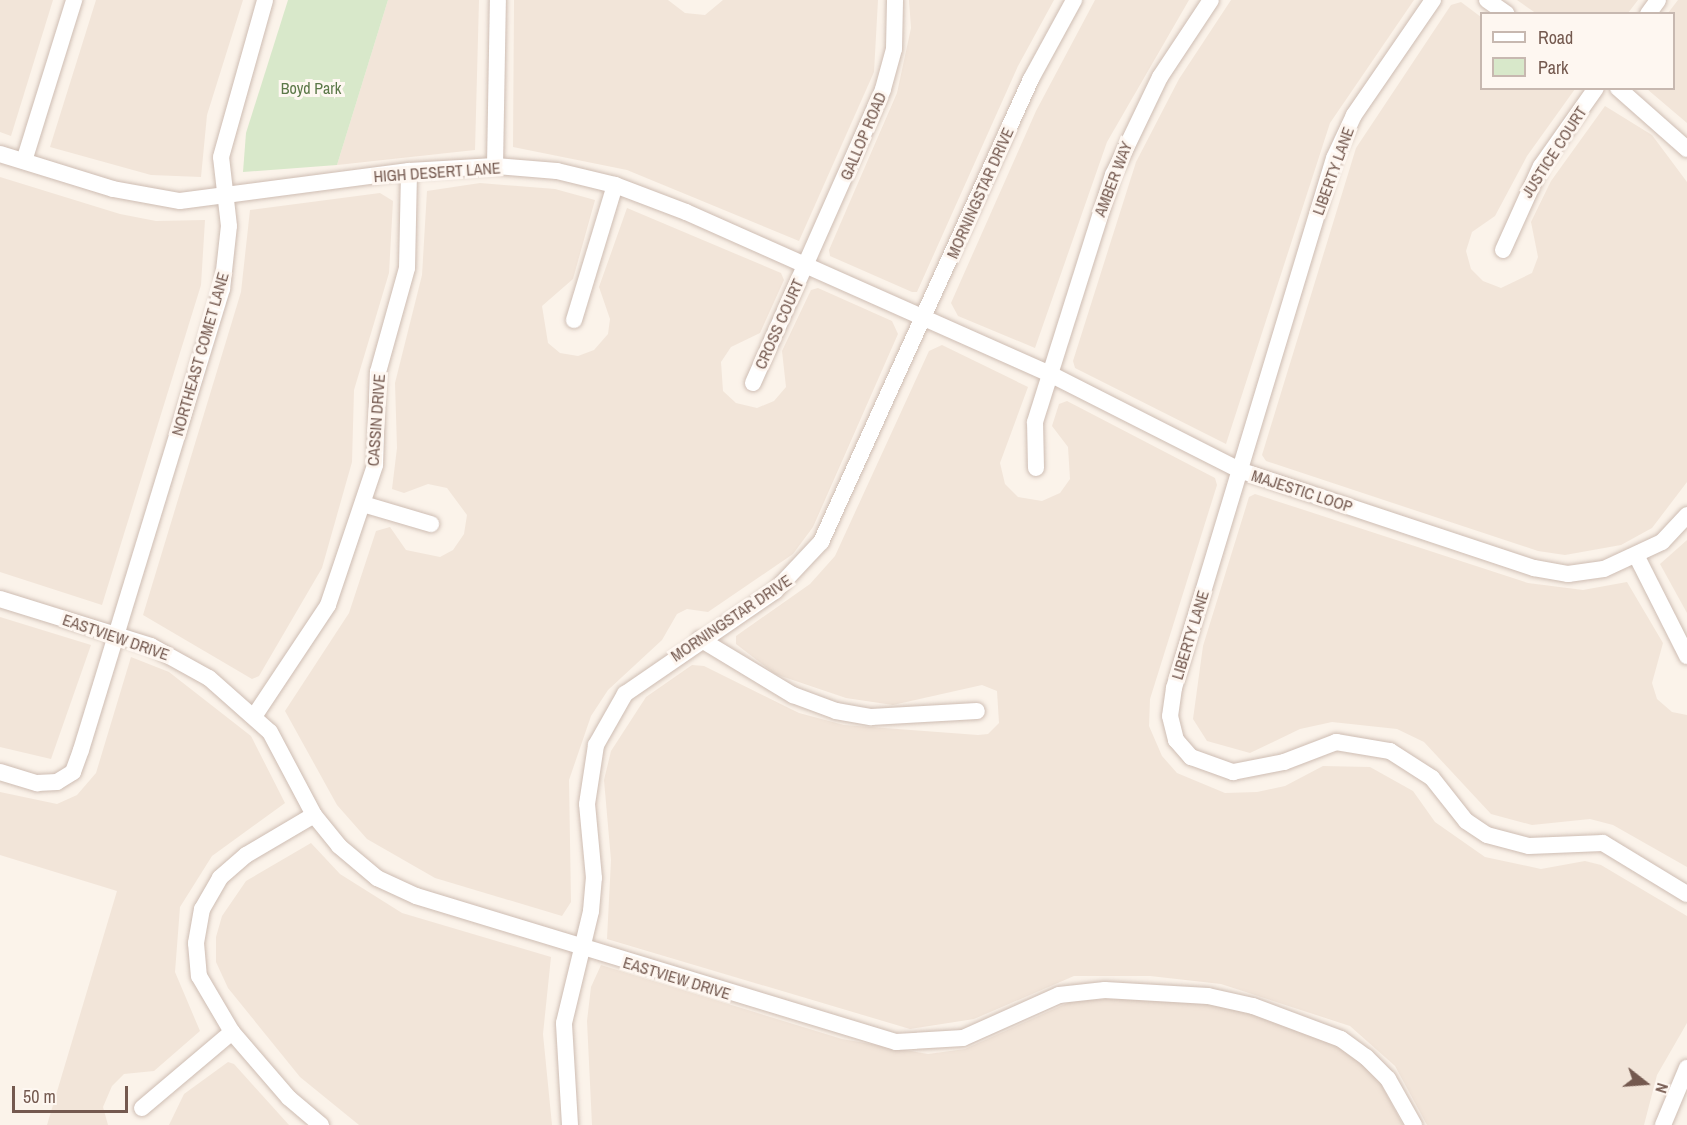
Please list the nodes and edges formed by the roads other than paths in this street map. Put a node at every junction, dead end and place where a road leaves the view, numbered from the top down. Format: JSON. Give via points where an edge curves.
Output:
{"nodes":[{"id":1,"x":74,"y":0,"type":"edge"},
{"id":2,"x":265,"y":0,"type":"edge"},
{"id":3,"x":498,"y":0,"type":"edge"},
{"id":4,"x":895,"y":0,"type":"edge"},
{"id":5,"x":1074,"y":0,"type":"edge"},
{"id":6,"x":1210,"y":0,"type":"edge"},
{"id":7,"x":1433,"y":0,"type":"edge"},
{"id":8,"x":1487,"y":0,"type":"edge"},
{"id":9,"x":1504,"y":12,"type":"edge"},
{"id":10,"x":1595,"y":90,"type":"edge"},
{"id":11,"x":1620,"y":90,"type":"edge"},
{"id":12,"x":1687,"y":149,"type":"edge"},
{"id":13,"x":0,"y":154,"type":"edge"},
{"id":14,"x":24,"y":161,"type":"junction"},
{"id":15,"x":495,"y":166,"type":"junction"},
{"id":16,"x":409,"y":171,"type":"junction"},
{"id":17,"x":615,"y":185,"type":"junction"},
{"id":18,"x":224,"y":196,"type":"junction"},
{"id":19,"x":1503,"y":250,"type":"dead end"},
{"id":20,"x":805,"y":265,"type":"junction"},
{"id":21,"x":924,"y":319,"type":"junction"},
{"id":22,"x":574,"y":320,"type":"dead end"},
{"id":23,"x":1050,"y":374,"type":"junction"},
{"id":24,"x":753,"y":383,"type":"dead end"},
{"id":25,"x":1036,"y":468,"type":"dead end"},
{"id":26,"x":1239,"y":470,"type":"junction"},
{"id":27,"x":363,"y":504,"type":"junction"},
{"id":28,"x":1687,"y":515,"type":"edge"},
{"id":29,"x":431,"y":524,"type":"dead end"},
{"id":30,"x":1637,"y":557,"type":"junction"},
{"id":31,"x":0,"y":599,"type":"edge"},
{"id":32,"x":115,"y":634,"type":"junction"},
{"id":33,"x":700,"y":639,"type":"junction"},
{"id":34,"x":1687,"y":656,"type":"edge"},
{"id":35,"x":977,"y":711,"type":"dead end"},
{"id":36,"x":255,"y":715,"type":"junction"},
{"id":37,"x":0,"y":772,"type":"edge"},
{"id":38,"x":314,"y":815,"type":"junction"},
{"id":39,"x":1687,"y":894,"type":"edge"},
{"id":40,"x":579,"y":948,"type":"junction"},
{"id":41,"x":232,"y":1032,"type":"junction"},
{"id":42,"x":1687,"y":1068,"type":"edge"},
{"id":43,"x":142,"y":1108,"type":"dead end"},
{"id":44,"x":321,"y":1125,"type":"edge"},
{"id":45,"x":570,"y":1125,"type":"edge"},
{"id":46,"x":1414,"y":1125,"type":"edge"},
{"id":47,"x":1663,"y":1125,"type":"edge"}],
"edges":[{"from":1,"to":14,"type":"street"},
{"from":2,"to":18,"type":"street","name":"NORTHEAST COMET LANE","via":[[226,129],[221,157]]},
{"from":3,"to":15,"type":"street"},
{"from":4,"to":20,"type":"street","name":"GALLOP ROAD","via":[[894,49],[883,89]]},
{"from":5,"to":21,"type":"street","name":"MORNINGSTAR DRIVE","via":[[1031,79]]},
{"from":6,"to":23,"type":"street","name":"AMBER WAY","via":[[1160,77],[1130,135]]},
{"from":7,"to":26,"type":"street","name":"LIBERTY LANE","via":[[1354,115],[1334,158]]},
{"from":8,"to":9,"type":"street"},
{"from":10,"to":19,"type":"street","name":"JUSTICE COURT","via":[[1541,166]]},
{"from":11,"to":12,"type":"street"},
{"from":13,"to":14,"type":"street","name":"HIGH DESERT LANE"},
{"from":14,"to":18,"type":"street","name":"HIGH DESERT LANE","via":[[155,200]]},
{"from":15,"to":16,"type":"street","name":"HIGH DESERT LANE"},
{"from":15,"to":17,"type":"street","name":"HIGH DESERT LANE","via":[[557,171]]},
{"from":16,"to":18,"type":"street","name":"HIGH DESERT LANE"},
{"from":16,"to":27,"type":"street","name":"CASSIN DRIVE","via":[[407,268],[378,372],[375,465]]},
{"from":17,"to":20,"type":"street","name":"HIGH DESERT LANE"},
{"from":17,"to":22,"type":"street"},
{"from":18,"to":32,"type":"street","name":"NORTHEAST COMET LANE","via":[[228,254],[222,289]]},
{"from":20,"to":21,"type":"street","name":"HIGH DESERT LANE"},
{"from":20,"to":24,"type":"street","name":"CROSS COURT"},
{"from":21,"to":23,"type":"street","name":"MAJESTIC LOOP"},
{"from":21,"to":33,"type":"street","name":"MORNINGSTAR DRIVE","via":[[821,542],[775,591]]},
{"from":23,"to":25,"type":"street","name":"AMBER WAY","via":[[1035,422]]},
{"from":23,"to":26,"type":"street","name":"MAJESTIC LOOP"},
{"from":26,"to":30,"type":"street","name":"MAJESTIC LOOP","via":[[1534,568],[1568,574]]},
{"from":26,"to":39,"type":"street","name":"LIBERTY LANE","via":[[1174,688],[1170,716],[1176,740],[1191,757],[1233,772],[1266,767],[1336,742],[1380,748],[1412,761],[1486,835],[1529,846],[1603,843]]},
{"from":27,"to":29,"type":"street"},
{"from":27,"to":36,"type":"street","name":"CASSIN DRIVE","via":[[328,605]]},
{"from":28,"to":30,"type":"street","name":"MAJESTIC LOOP","via":[[1662,542]]},
{"from":30,"to":34,"type":"street"},
{"from":31,"to":32,"type":"street","name":"EASTVIEW DRIVE"},
{"from":32,"to":36,"type":"street","name":"EASTVIEW DRIVE","via":[[177,658]]},
{"from":32,"to":37,"type":"street","name":"NORTHEAST COMET LANE","via":[[73,772],[57,782],[37,783]]},
{"from":33,"to":35,"type":"street","via":[[793,695],[836,711],[872,717]]},
{"from":33,"to":40,"type":"street","name":"MORNINGSTAR DRIVE","via":[[625,694],[596,745],[587,804],[594,878]]},
{"from":36,"to":38,"type":"street","name":"EASTVIEW DRIVE","via":[[281,751]]},
{"from":38,"to":40,"type":"street","name":"EASTVIEW DRIVE","via":[[377,878],[416,896]]},
{"from":38,"to":41,"type":"street","via":[[246,855],[220,878],[202,909],[195,943],[199,976]]},
{"from":40,"to":45,"type":"street","name":"MORNINGSTAR DRIVE","via":[[564,1023]]},
{"from":40,"to":46,"type":"street","name":"EASTVIEW DRIVE","via":[[896,1042],[963,1038],[1059,995],[1105,990],[1208,996],[1253,1006],[1341,1039],[1388,1079]]},
{"from":41,"to":43,"type":"street"},
{"from":41,"to":44,"type":"street","via":[[289,1098]]},
{"from":42,"to":47,"type":"street"}]}
